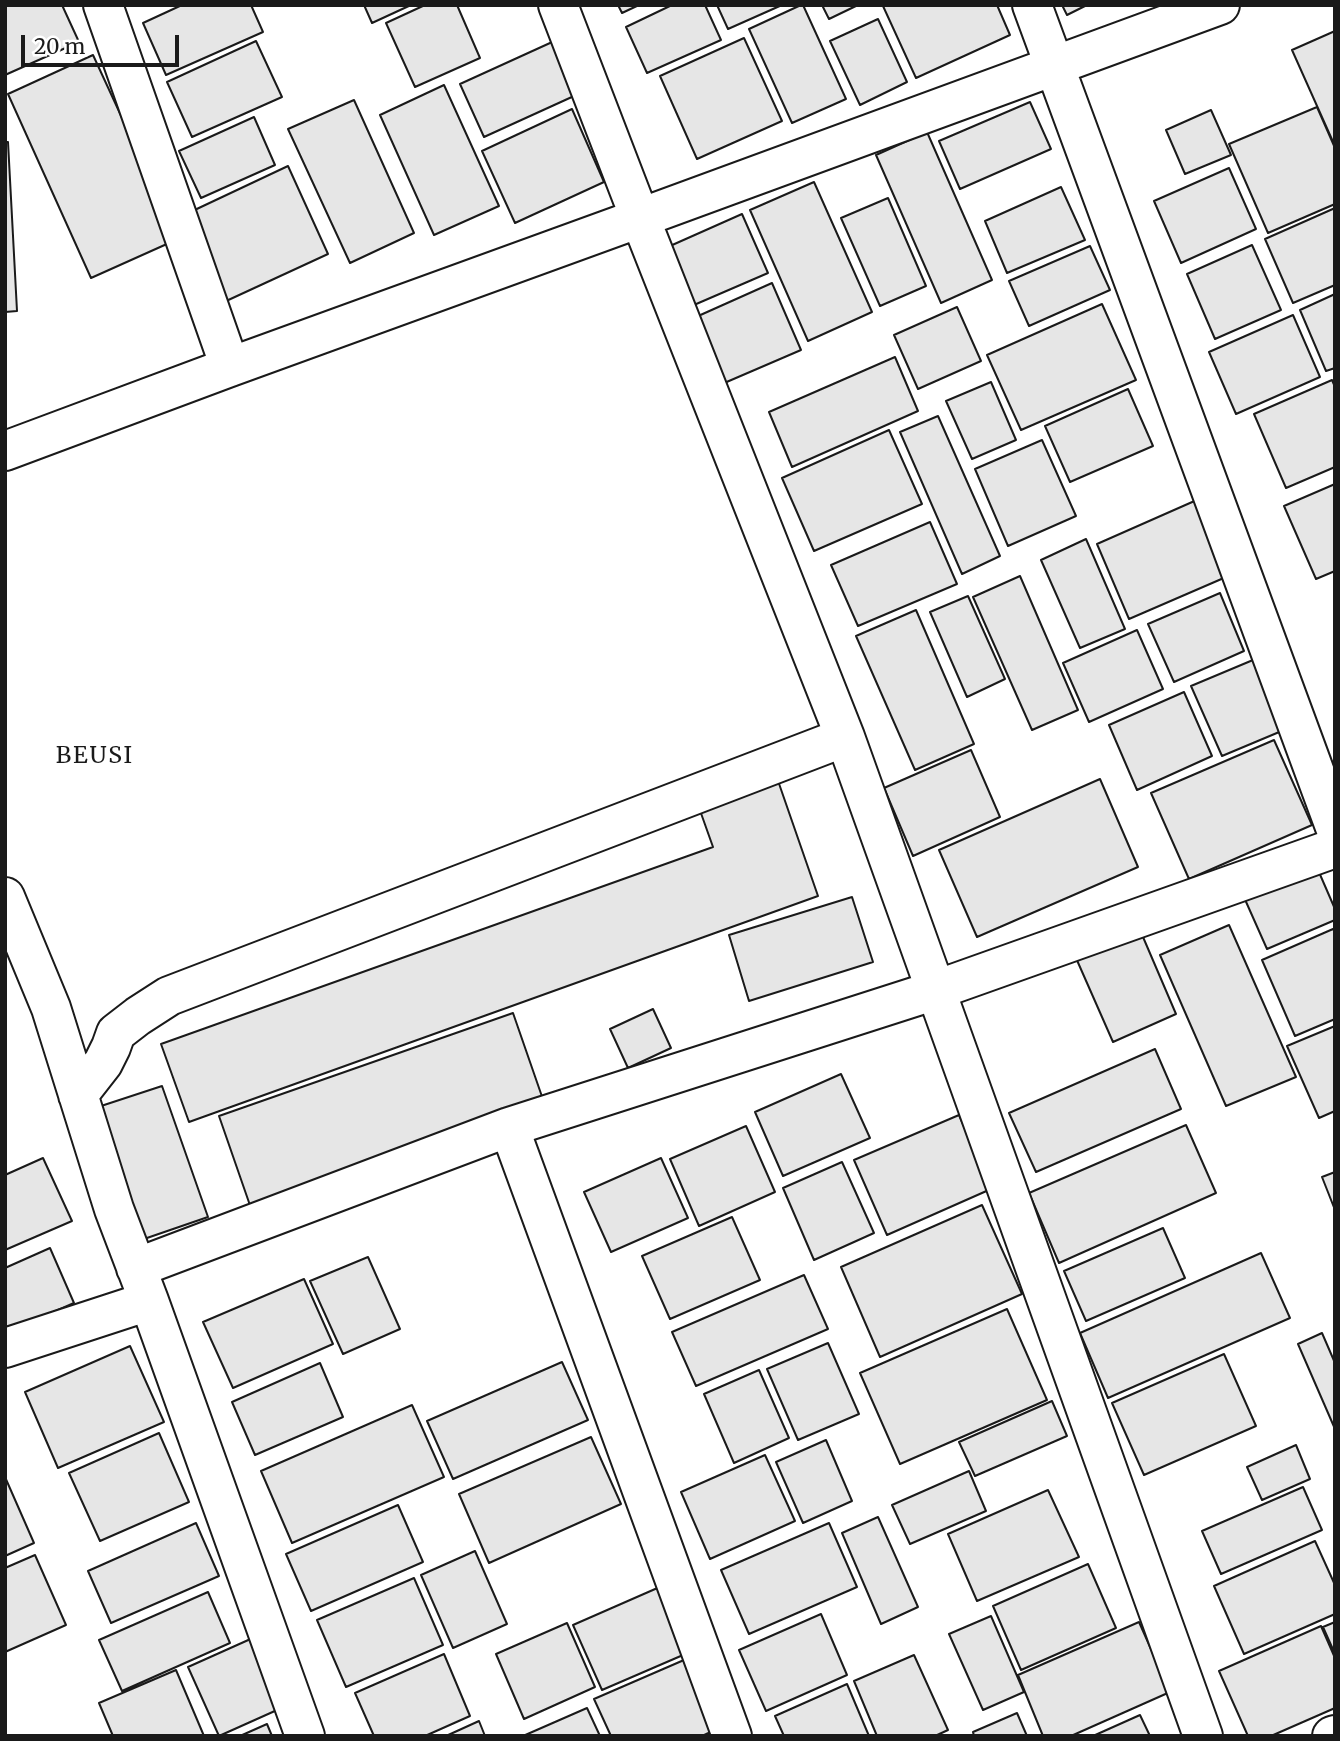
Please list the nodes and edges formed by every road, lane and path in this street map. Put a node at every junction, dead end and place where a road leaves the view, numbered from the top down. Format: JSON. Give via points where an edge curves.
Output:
{"nodes":[{"id":1,"x":103,"y":5,"type":"edge"},
{"id":2,"x":558,"y":5,"type":"edge"},
{"id":3,"x":1032,"y":5,"type":"edge"},
{"id":4,"x":1220,"y":5,"type":"edge"},
{"id":5,"x":1054,"y":65,"type":"junction"},
{"id":6,"x":640,"y":218,"type":"junction"},
{"id":7,"x":230,"y":367,"type":"junction"},
{"id":8,"x":5,"y":450,"type":"edge"},
{"id":9,"x":845,"y":737,"type":"junction"},
{"id":10,"x":1335,"y":827,"type":"edge"},
{"id":11,"x":1335,"y":848,"type":"edge"},
{"id":12,"x":5,"y":897,"type":"edge"},
{"id":13,"x":936,"y":990,"type":"junction"},
{"id":14,"x":78,"y":1095,"type":"junction"},
{"id":15,"x":509,"y":1127,"type":"junction"},
{"id":16,"x":143,"y":1284,"type":"junction"},
{"id":17,"x":5,"y":1348,"type":"edge"},
{"id":18,"x":305,"y":1736,"type":"edge"},
{"id":19,"x":732,"y":1736,"type":"edge"},
{"id":20,"x":1203,"y":1736,"type":"edge"}],
"edges":[{"from":1,"to":7,"type":"street"},
{"from":2,"to":6,"type":"street"},
{"from":3,"to":5,"type":"street"},
{"from":4,"to":5,"type":"street"},
{"from":5,"to":6,"type":"street"},
{"from":5,"to":10,"type":"street"},
{"from":6,"to":7,"type":"street"},
{"from":6,"to":9,"type":"street"},
{"from":7,"to":8,"type":"street"},
{"from":9,"to":13,"type":"street"},
{"from":9,"to":14,"type":"street","via":[[169,996],[116,1033],[103,1063]]},
{"from":11,"to":13,"type":"street"},
{"from":12,"to":14,"type":"street","via":[[51,1007]]},
{"from":13,"to":15,"type":"street"},
{"from":13,"to":20,"type":"street"},
{"from":14,"to":16,"type":"street"},
{"from":15,"to":16,"type":"street"},
{"from":15,"to":19,"type":"street"},
{"from":16,"to":17,"type":"street"},
{"from":16,"to":18,"type":"street"}]}
